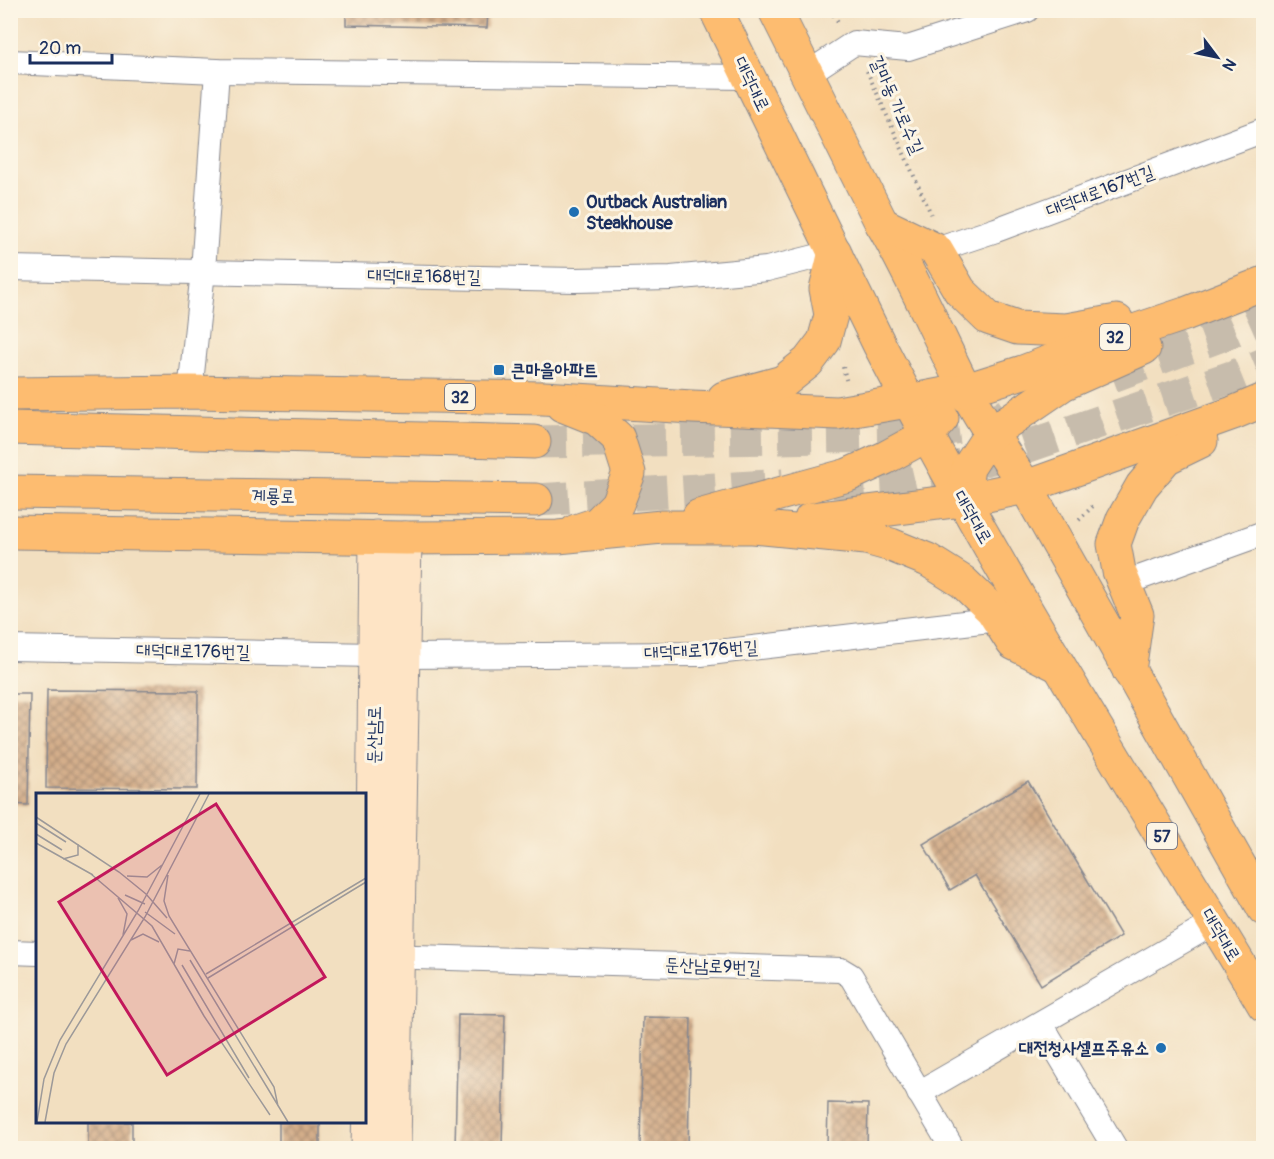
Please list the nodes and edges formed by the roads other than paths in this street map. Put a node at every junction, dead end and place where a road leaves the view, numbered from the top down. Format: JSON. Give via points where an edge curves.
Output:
{"nodes":[{"id":1,"x":716,"y":10,"type":"edge"},
{"id":2,"x":775,"y":10,"type":"edge"},
{"id":3,"x":1027,"y":10,"type":"edge"},
{"id":4,"x":10,"y":62,"type":"edge"},
{"id":5,"x":217,"y":71,"type":"junction"},
{"id":6,"x":807,"y":74,"type":"junction"},
{"id":7,"x":748,"y":77,"type":"junction"},
{"id":8,"x":1263,"y":130,"type":"edge"},
{"id":9,"x":882,"y":224,"type":"junction"},
{"id":10,"x":936,"y":250,"type":"junction"},
{"id":11,"x":835,"y":252,"type":"junction"},
{"id":12,"x":10,"y":268,"type":"edge"},
{"id":13,"x":203,"y":271,"type":"junction"},
{"id":14,"x":1263,"y":283,"type":"edge"},
{"id":15,"x":1263,"y":288,"type":"edge"},
{"id":16,"x":1185,"y":315,"type":"junction"},
{"id":17,"x":966,"y":390,"type":"junction"},
{"id":18,"x":190,"y":392,"type":"junction"},
{"id":19,"x":10,"y":394,"type":"edge"},
{"id":20,"x":543,"y":398,"type":"junction"},
{"id":21,"x":1263,"y":400,"type":"edge"},
{"id":22,"x":908,"y":401,"type":"junction"},
{"id":23,"x":692,"y":407,"type":"junction"},
{"id":24,"x":1233,"y":413,"type":"junction"},
{"id":25,"x":10,"y":428,"type":"edge"},
{"id":26,"x":991,"y":433,"type":"junction"},
{"id":27,"x":927,"y":435,"type":"junction"},
{"id":28,"x":534,"y":442,"type":"tunnel mouth"},
{"id":29,"x":1026,"y":487,"type":"junction"},
{"id":30,"x":10,"y":492,"type":"edge"},
{"id":31,"x":536,"y":500,"type":"tunnel mouth"},
{"id":32,"x":963,"y":500,"type":"junction"},
{"id":33,"x":662,"y":527,"type":"junction"},
{"id":34,"x":753,"y":527,"type":"junction"},
{"id":35,"x":10,"y":532,"type":"edge"},
{"id":36,"x":1263,"y":533,"type":"edge"},
{"id":37,"x":558,"y":537,"type":"junction"},
{"id":38,"x":391,"y":538,"type":"junction"},
{"id":39,"x":1125,"y":583,"type":"junction"},
{"id":40,"x":998,"y":619,"type":"junction"},
{"id":41,"x":10,"y":648,"type":"edge"},
{"id":42,"x":389,"y":655,"type":"junction"},
{"id":43,"x":1059,"y":666,"type":"junction"},
{"id":44,"x":1129,"y":670,"type":"junction"},
{"id":45,"x":1259,"y":893,"type":"edge"},
{"id":46,"x":1214,"y":923,"type":"junction"},
{"id":47,"x":10,"y":952,"type":"edge"},
{"id":48,"x":36,"y":953,"type":"edge"},
{"id":49,"x":378,"y":955,"type":"edge"},
{"id":50,"x":1263,"y":1005,"type":"edge"},
{"id":51,"x":1041,"y":1024,"type":"junction"},
{"id":52,"x":919,"y":1094,"type":"junction"},
{"id":53,"x":368,"y":1149,"type":"edge"},
{"id":54,"x":394,"y":1149,"type":"edge"},
{"id":55,"x":952,"y":1149,"type":"edge"},
{"id":56,"x":1115,"y":1149,"type":"edge"}],
"edges":[{"from":1,"to":7,"type":"main road","name":"대덕대로"},
{"from":2,"to":6,"type":"main road"},
{"from":3,"to":6,"type":"street","via":[[908,48],[854,43]]},
{"from":4,"to":5,"type":"street"},
{"from":5,"to":7,"type":"street"},
{"from":5,"to":13,"type":"street"},
{"from":6,"to":9,"type":"main road"},
{"from":7,"to":11,"type":"main road","name":"대덕대로"},
{"from":8,"to":10,"type":"street","name":"대덕대로167번길"},
{"from":9,"to":10,"type":"main road"},
{"from":9,"to":17,"type":"main road"},
{"from":10,"to":16,"type":"main road","via":[[960,291],[988,318],[1017,328],[1066,330],[1159,314]]},
{"from":11,"to":13,"type":"street","name":"대덕대로168번길","via":[[767,269],[671,278],[563,280]]},
{"from":11,"to":22,"type":"main road","name":"대덕대로"},
{"from":11,"to":23,"type":"main road","via":[[826,288],[831,315],[824,341],[808,362],[783,382]]},
{"from":12,"to":13,"type":"street","name":"대덕대로168번길"},
{"from":13,"to":18,"type":"street"},
{"from":14,"to":16,"type":"main road","number":"32"},
{"from":15,"to":26,"type":"main road","via":[[1181,332],[1063,384]]},
{"from":16,"to":17,"type":"main road","number":"32"},
{"from":17,"to":22,"type":"main road","number":"32"},
{"from":17,"to":26,"type":"main road"},
{"from":17,"to":27,"type":"main road"},
{"from":18,"to":19,"type":"main road","number":"32"},
{"from":18,"to":20,"type":"main road","number":"32"},
{"from":20,"to":23,"type":"main road","number":"32"},
{"from":20,"to":37,"type":"main road","via":[[597,419],[618,438],[628,473],[617,504],[597,524]]},
{"from":21,"to":24,"type":"main road"},
{"from":22,"to":23,"type":"main road","number":"32","via":[[837,413]]},
{"from":22,"to":27,"type":"main road","name":"대덕대로","number":"57"},
{"from":24,"to":29,"type":"main road"},
{"from":24,"to":39,"type":"main road","via":[[1213,435],[1166,458],[1142,486],[1114,544]]},
{"from":25,"to":28,"type":"main road"},
{"from":26,"to":29,"type":"main road"},
{"from":26,"to":32,"type":"main road","via":[[968,468]]},
{"from":27,"to":32,"type":"main road","name":"대덕대로","number":"57"},
{"from":27,"to":33,"type":"main road","via":[[848,475]]},
{"from":29,"to":32,"type":"main road"},
{"from":29,"to":44,"type":"main road"},
{"from":30,"to":31,"type":"main road","name":"계룡로"},
{"from":32,"to":34,"type":"main road"},
{"from":32,"to":43,"type":"main road","name":"대덕대로","number":"57"},
{"from":33,"to":34,"type":"main road"},
{"from":33,"to":37,"type":"main road"},
{"from":34,"to":40,"type":"main road","via":[[867,538],[891,545],[928,560],[963,582]]},
{"from":35,"to":38,"type":"main road"},
{"from":36,"to":39,"type":"street"},
{"from":37,"to":38,"type":"main road"},
{"from":38,"to":42,"type":"street","name":"둔산남로"},
{"from":39,"to":44,"type":"main road","via":[[1137,615]]},
{"from":40,"to":42,"type":"street","name":"대덕대로176번길","via":[[701,654]]},
{"from":40,"to":43,"type":"main road","via":[[1013,643]]},
{"from":41,"to":42,"type":"street","name":"대덕대로176번길"},
{"from":42,"to":49,"type":"street","name":"둔산남로"},
{"from":43,"to":46,"type":"main road","name":"대덕대로","number":"57"},
{"from":44,"to":45,"type":"main road"},
{"from":46,"to":50,"type":"main road","name":"대덕대로","number":"57"},
{"from":46,"to":51,"type":"street"},
{"from":47,"to":48,"type":"street"},
{"from":49,"to":52,"type":"street","name":"둔산남로9번길","via":[[841,970],[851,976]]},
{"from":49,"to":53,"type":"street","name":"둔산남로"},
{"from":49,"to":54,"type":"street","name":"둔산남로"},
{"from":51,"to":52,"type":"street"},
{"from":51,"to":56,"type":"street"},
{"from":52,"to":55,"type":"street","name":"둔산남로9번길"}]}
